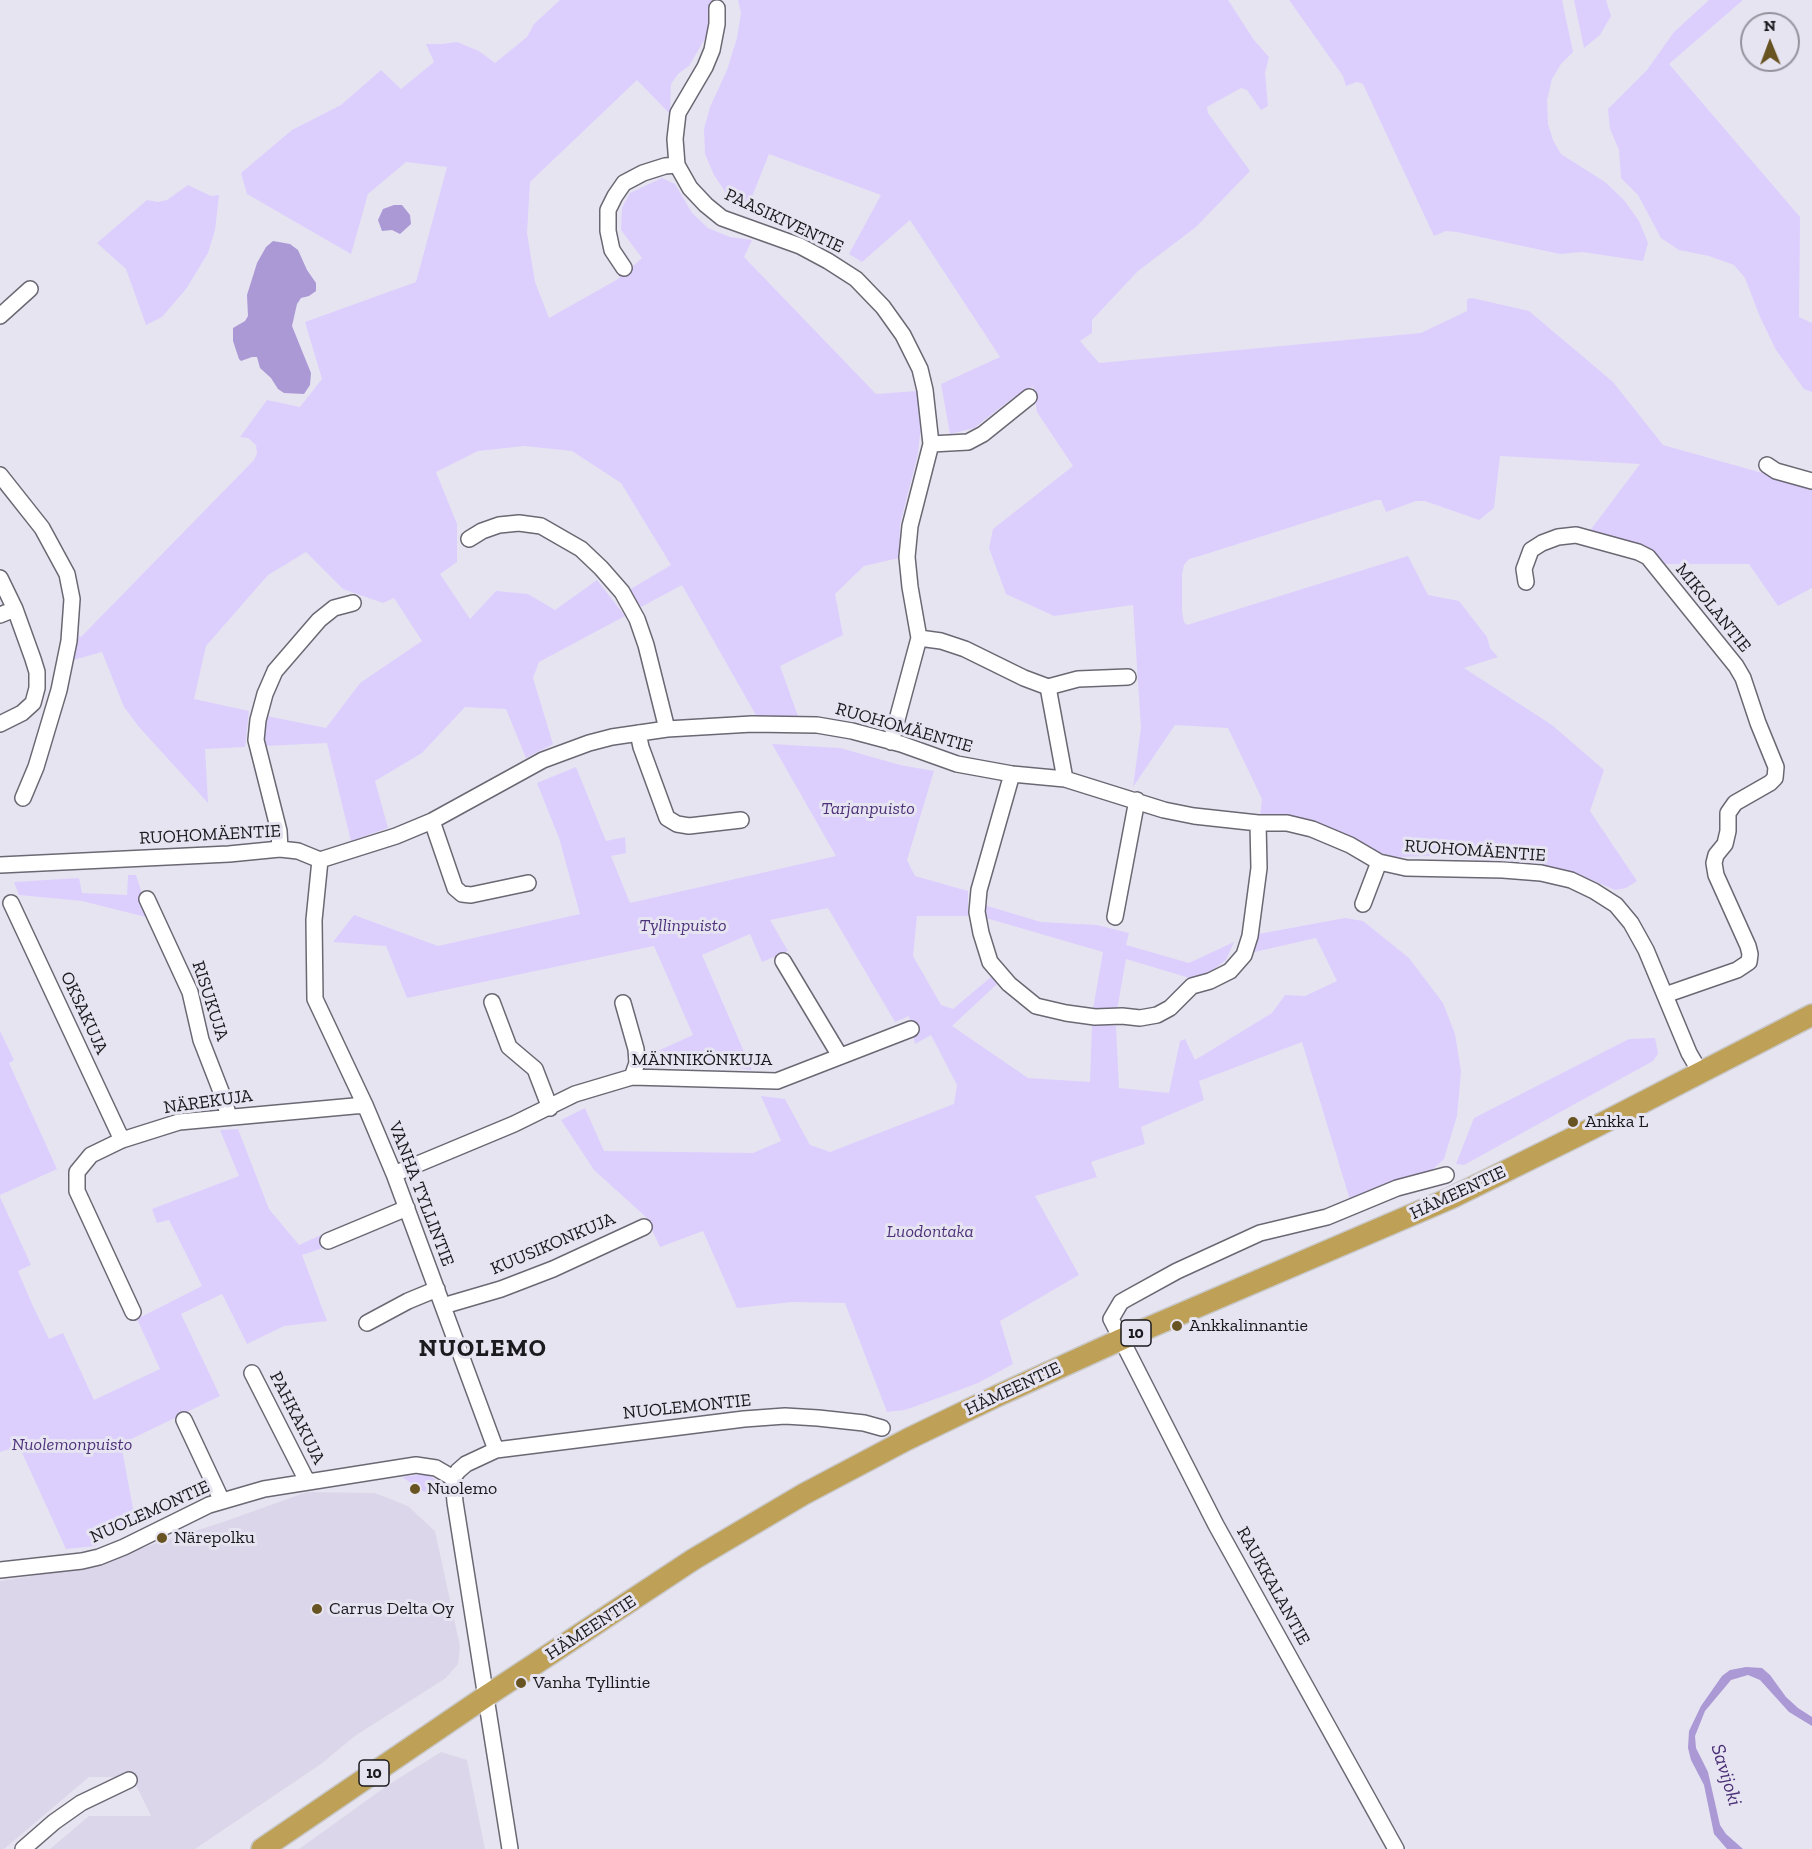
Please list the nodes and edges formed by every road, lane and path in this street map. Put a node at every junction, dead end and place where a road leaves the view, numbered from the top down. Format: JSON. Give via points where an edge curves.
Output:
{"nodes":[{"id":1,"x":717,"y":8,"type":"dead end"},
{"id":2,"x":677,"y":165,"type":"junction"},
{"id":3,"x":624,"y":268,"type":"dead end"},
{"id":4,"x":30,"y":289,"type":"dead end"},
{"id":5,"x":0,"y":316,"type":"edge"},
{"id":6,"x":1029,"y":397,"type":"dead end"},
{"id":7,"x":931,"y":444,"type":"junction"},
{"id":8,"x":1767,"y":465,"type":"dead end"},
{"id":9,"x":0,"y":475,"type":"edge"},
{"id":10,"x":1812,"y":481,"type":"edge"},
{"id":11,"x":469,"y":539,"type":"dead end"},
{"id":12,"x":0,"y":578,"type":"edge"},
{"id":13,"x":1526,"y":582,"type":"dead end"},
{"id":14,"x":353,"y":603,"type":"dead end"},
{"id":15,"x":15,"y":609,"type":"junction"},
{"id":16,"x":0,"y":615,"type":"edge"},
{"id":17,"x":919,"y":638,"type":"junction"},
{"id":18,"x":1128,"y":677,"type":"dead end"},
{"id":19,"x":1048,"y":687,"type":"junction"},
{"id":20,"x":26,"y":709,"type":"junction"},
{"id":21,"x":51,"y":715,"type":"junction"},
{"id":22,"x":0,"y":724,"type":"edge"},
{"id":23,"x":667,"y":729,"type":"junction"},
{"id":24,"x":638,"y":733,"type":"junction"},
{"id":25,"x":891,"y":742,"type":"junction"},
{"id":26,"x":1012,"y":774,"type":"junction"},
{"id":27,"x":1065,"y":779,"type":"junction"},
{"id":28,"x":23,"y":798,"type":"dead end"},
{"id":29,"x":1137,"y":800,"type":"junction"},
{"id":30,"x":741,"y":820,"type":"dead end"},
{"id":31,"x":432,"y":821,"type":"junction"},
{"id":32,"x":1258,"y":823,"type":"junction"},
{"id":33,"x":280,"y":849,"type":"junction"},
{"id":34,"x":320,"y":860,"type":"junction"},
{"id":35,"x":1378,"y":862,"type":"junction"},
{"id":36,"x":0,"y":865,"type":"edge"},
{"id":37,"x":528,"y":883,"type":"dead end"},
{"id":38,"x":147,"y":898,"type":"dead end"},
{"id":39,"x":11,"y":903,"type":"dead end"},
{"id":40,"x":1363,"y":904,"type":"dead end"},
{"id":41,"x":1115,"y":917,"type":"dead end"},
{"id":42,"x":783,"y":961,"type":"dead end"},
{"id":43,"x":1665,"y":995,"type":"junction"},
{"id":44,"x":492,"y":1002,"type":"dead end"},
{"id":45,"x":623,"y":1003,"type":"dead end"},
{"id":46,"x":1812,"y":1016,"type":"edge"},
{"id":47,"x":911,"y":1029,"type":"dead end"},
{"id":48,"x":840,"y":1056,"type":"junction"},
{"id":49,"x":1700,"y":1072,"type":"junction"},
{"id":50,"x":632,"y":1077,"type":"junction"},
{"id":51,"x":365,"y":1105,"type":"junction"},
{"id":52,"x":550,"y":1108,"type":"junction"},
{"id":53,"x":229,"y":1117,"type":"junction"},
{"id":54,"x":122,"y":1140,"type":"junction"},
{"id":55,"x":394,"y":1174,"type":"junction"},
{"id":56,"x":1446,"y":1176,"type":"dead end"},
{"id":57,"x":407,"y":1208,"type":"junction"},
{"id":58,"x":644,"y":1227,"type":"dead end"},
{"id":59,"x":328,"y":1241,"type":"dead end"},
{"id":60,"x":437,"y":1289,"type":"junction"},
{"id":61,"x":443,"y":1306,"type":"junction"},
{"id":62,"x":133,"y":1312,"type":"dead end"},
{"id":63,"x":367,"y":1323,"type":"dead end"},
{"id":64,"x":1120,"y":1340,"type":"junction"},
{"id":65,"x":252,"y":1373,"type":"dead end"},
{"id":66,"x":184,"y":1420,"type":"dead end"},
{"id":67,"x":882,"y":1428,"type":"dead end"},
{"id":68,"x":496,"y":1450,"type":"junction"},
{"id":69,"x":453,"y":1478,"type":"junction"},
{"id":70,"x":307,"y":1481,"type":"junction"},
{"id":71,"x":222,"y":1501,"type":"junction"},
{"id":72,"x":0,"y":1570,"type":"edge"},
{"id":73,"x":485,"y":1697,"type":"junction"},
{"id":74,"x":129,"y":1780,"type":"dead end"},
{"id":75,"x":23,"y":1849,"type":"edge"},
{"id":76,"x":262,"y":1849,"type":"edge"},
{"id":77,"x":510,"y":1849,"type":"edge"},
{"id":78,"x":1396,"y":1849,"type":"edge"}],
"edges":[{"from":1,"to":2,"type":"street","name":"PAASIKIVENTIE","via":[[712,50],[678,113]]},
{"from":2,"to":3,"type":"street","via":[[643,173],[624,183],[615,196],[608,210],[608,231],[612,250]]},
{"from":2,"to":7,"type":"street","name":"PAASIKIVENTIE","via":[[690,188],[722,218],[800,246],[828,261],[856,279],[883,307],[920,369]]},
{"from":4,"to":5,"type":"street"},
{"from":6,"to":7,"type":"street","via":[[968,442]]},
{"from":7,"to":17,"type":"street","name":"PAASIKIVENTIE","via":[[910,526],[907,557]]},
{"from":8,"to":10,"type":"street"},
{"from":9,"to":21,"type":"street","via":[[42,528],[67,574],[72,599],[69,641]]},
{"from":11,"to":23,"type":"street","via":[[499,525],[541,526],[581,549],[601,568],[622,592],[637,619]]},
{"from":12,"to":15,"type":"street"},
{"from":13,"to":43,"type":"street","name":"MIKOLANTIE","via":[[1524,569],[1531,550],[1558,537],[1575,535],[1648,557],[1740,672],[1776,766],[1775,778],[1770,783],[1735,802],[1728,813],[1725,844],[1714,863],[1748,946],[1749,962],[1737,970]]},
{"from":14,"to":33,"type":"street","via":[[334,608],[319,621],[276,670],[265,694],[256,740]]},
{"from":15,"to":16,"type":"street"},
{"from":15,"to":20,"type":"street","via":[[37,672],[33,703]]},
{"from":17,"to":19,"type":"street","via":[[965,649]]},
{"from":17,"to":25,"type":"street","name":"PAASIKIVENTIE"},
{"from":18,"to":19,"type":"street","via":[[1077,679]]},
{"from":19,"to":27,"type":"street"},
{"from":20,"to":21,"type":"street"},
{"from":20,"to":22,"type":"street"},
{"from":21,"to":28,"type":"street"},
{"from":23,"to":24,"type":"street","name":"RUOHOMÄENTIE"},
{"from":23,"to":25,"type":"street","name":"RUOHOMÄENTIE","via":[[818,725]]},
{"from":24,"to":30,"type":"street","via":[[668,818],[689,826]]},
{"from":24,"to":31,"type":"street","name":"RUOHOMÄENTIE","via":[[589,743],[543,760]]},
{"from":25,"to":26,"type":"street","name":"RUOHOMÄENTIE","via":[[957,765]]},
{"from":26,"to":27,"type":"street","name":"RUOHOMÄENTIE"},
{"from":26,"to":32,"type":"street","via":[[979,890],[977,912],[981,933],[990,962],[1009,984],[1036,1006],[1066,1013],[1140,1018],[1157,1015],[1192,986],[1230,971],[1244,955],[1250,936],[1259,868]]},
{"from":27,"to":29,"type":"street","name":"RUOHOMÄENTIE"},
{"from":29,"to":32,"type":"street","name":"RUOHOMÄENTIE","via":[[1194,816]]},
{"from":29,"to":41,"type":"street"},
{"from":31,"to":34,"type":"street","name":"RUOHOMÄENTIE"},
{"from":31,"to":37,"type":"street","via":[[455,888],[462,894]]},
{"from":32,"to":35,"type":"street","name":"RUOHOMÄENTIE","via":[[1287,823],[1312,829]]},
{"from":33,"to":34,"type":"street","name":"RUOHOMÄENTIE"},
{"from":33,"to":36,"type":"street","name":"RUOHOMÄENTIE"},
{"from":34,"to":51,"type":"street","name":"VANHA TYLLINTIE","via":[[314,920],[315,999]]},
{"from":35,"to":40,"type":"street"},
{"from":35,"to":43,"type":"street","name":"RUOHOMÄENTIE","via":[[1406,868],[1541,873],[1571,880],[1616,905],[1631,923]]},
{"from":38,"to":53,"type":"street","name":"RISUKUJA","via":[[190,992],[201,1040]]},
{"from":39,"to":54,"type":"street","name":"OKSAKUJA"},
{"from":42,"to":48,"type":"street"},
{"from":43,"to":49,"type":"street","name":"RUOHOMÄENTIE"},
{"from":44,"to":52,"type":"street","via":[[509,1047],[535,1069]]},
{"from":45,"to":50,"type":"street","via":[[636,1049],[637,1064]]},
{"from":46,"to":49,"type":"highway","name":"HÄMEENTIE","number":"10"},
{"from":47,"to":48,"type":"street","name":"MÄNNIKÖNKUJA"},
{"from":48,"to":50,"type":"street","name":"MÄNNIKÖNKUJA","via":[[777,1081]]},
{"from":49,"to":64,"type":"highway","name":"HÄMEENTIE","number":"10","via":[[1451,1198]]},
{"from":50,"to":52,"type":"street","name":"MÄNNIKÖNKUJA","via":[[575,1094]]},
{"from":51,"to":53,"type":"street","name":"NÄREKUJA"},
{"from":51,"to":55,"type":"street","name":"VANHA TYLLINTIE"},
{"from":52,"to":55,"type":"street","name":"MÄNNIKÖNKUJA"},
{"from":53,"to":54,"type":"street","name":"NÄREKUJA","via":[[179,1122]]},
{"from":54,"to":62,"type":"street","name":"NÄREKUJA","via":[[91,1155],[77,1172],[76,1183]]},
{"from":55,"to":57,"type":"street","name":"VANHA TYLLINTIE"},
{"from":56,"to":64,"type":"street","via":[[1397,1188],[1327,1217],[1260,1233],[1177,1272],[1121,1302],[1111,1319]]},
{"from":57,"to":59,"type":"street"},
{"from":57,"to":60,"type":"street","name":"VANHA TYLLINTIE"},
{"from":58,"to":61,"type":"street","name":"KUUSIKONKUJA","via":[[553,1269]]},
{"from":60,"to":61,"type":"street","name":"VANHA TYLLINTIE"},
{"from":60,"to":63,"type":"street"},
{"from":61,"to":68,"type":"street","name":"VANHA TYLLINTIE"},
{"from":64,"to":73,"type":"highway","name":"HÄMEENTIE","number":"10","via":[[908,1439],[804,1494],[694,1559]]},
{"from":64,"to":78,"type":"street","name":"RAUKKALANTIE","via":[[1216,1525]]},
{"from":65,"to":70,"type":"street","name":"PAHKAKUJA"},
{"from":66,"to":71,"type":"street"},
{"from":67,"to":68,"type":"street","name":"NUOLEMONTIE","via":[[785,1416]]},
{"from":68,"to":69,"type":"street","via":[[466,1464]]},
{"from":69,"to":70,"type":"street","name":"NUOLEMONTIE","via":[[436,1468],[416,1465]]},
{"from":69,"to":73,"type":"street"},
{"from":70,"to":71,"type":"street","name":"NUOLEMONTIE"},
{"from":71,"to":72,"type":"street","name":"NUOLEMONTIE","via":[[99,1557]]},
{"from":73,"to":76,"type":"highway","name":"HÄMEENTIE","number":"10"},
{"from":73,"to":77,"type":"street"},
{"from":74,"to":75,"type":"street","via":[[81,1803]]}]}
